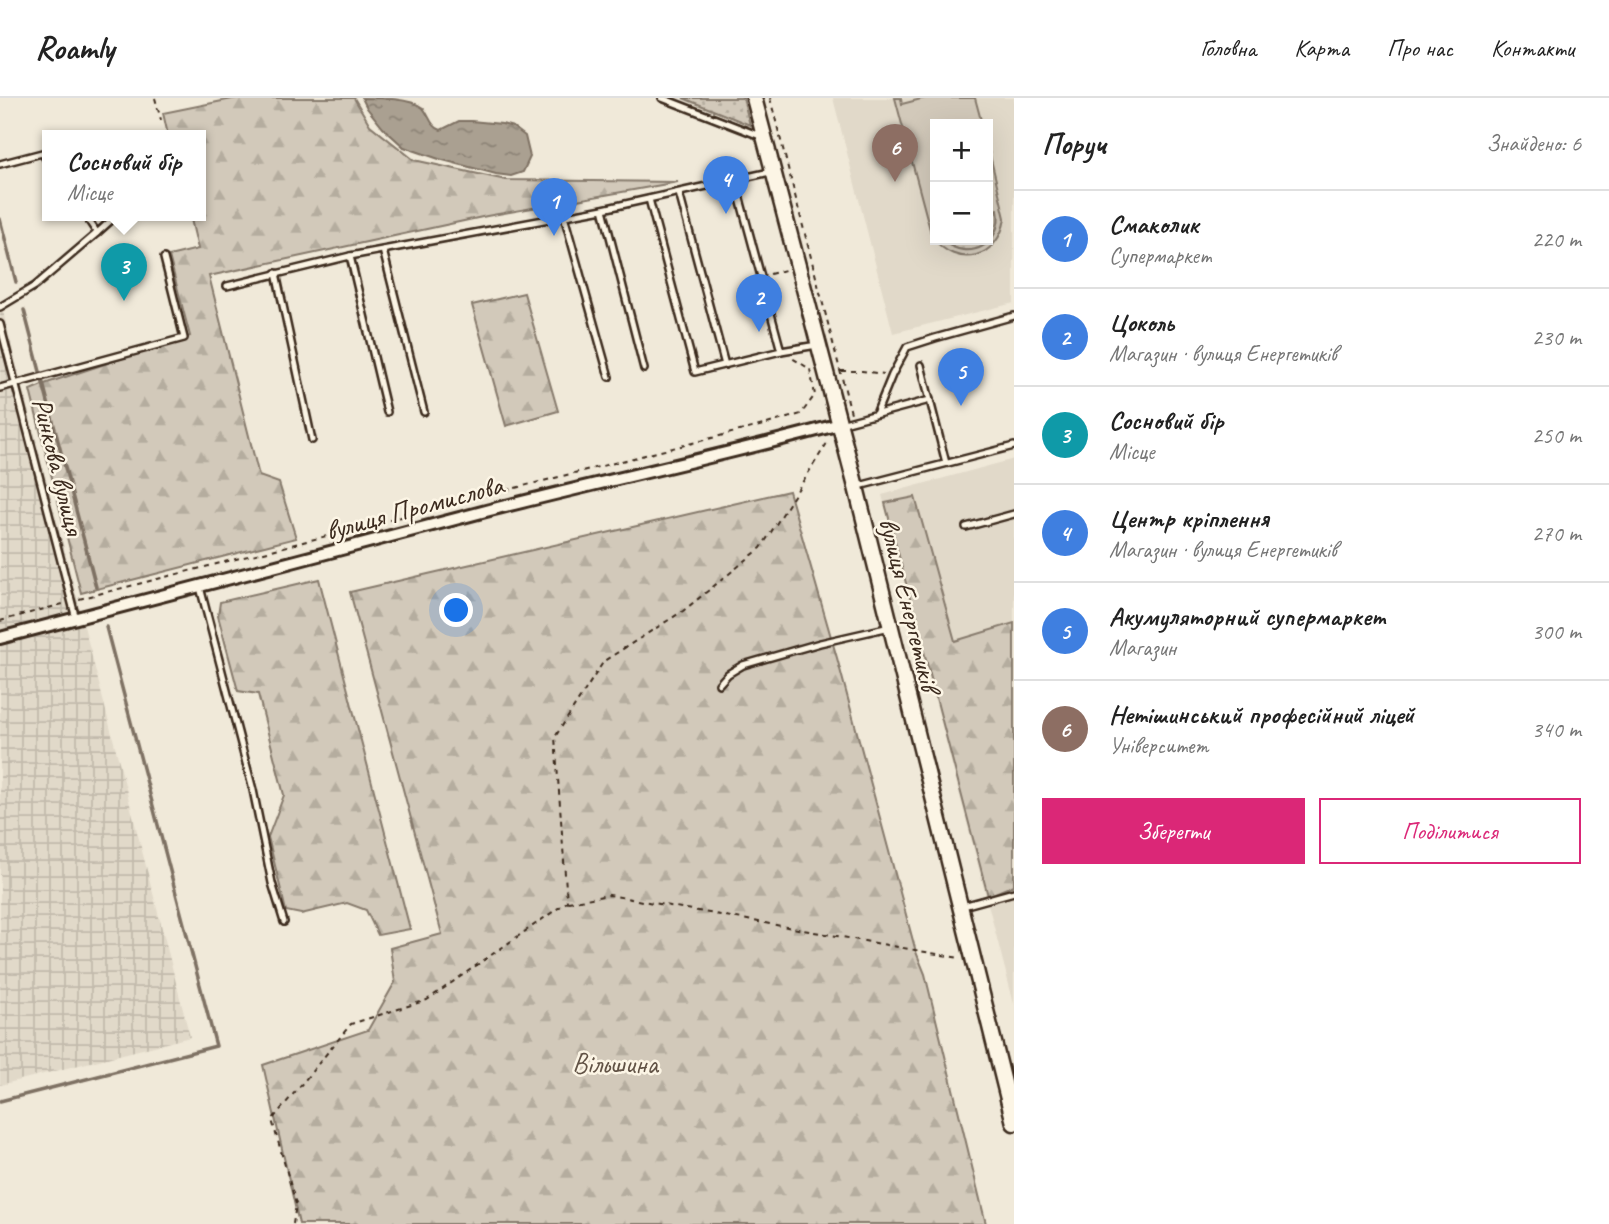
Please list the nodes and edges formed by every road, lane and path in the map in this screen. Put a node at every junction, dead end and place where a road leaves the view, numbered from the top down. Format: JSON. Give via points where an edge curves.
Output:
{"nodes":[{"id":1,"x":155,"y":98,"type":"edge"},
{"id":2,"x":662,"y":98,"type":"edge"},
{"id":3,"x":754,"y":98,"type":"edge"},
{"id":4,"x":161,"y":120,"type":"dead end"},
{"id":5,"x":765,"y":137,"type":"junction"},
{"id":6,"x":42,"y":153,"type":"edge"},
{"id":7,"x":0,"y":164,"type":"edge"},
{"id":8,"x":774,"y":171,"type":"junction"},
{"id":9,"x":735,"y":180,"type":"junction"},
{"id":10,"x":679,"y":193,"type":"junction"},
{"id":11,"x":649,"y":199,"type":"junction"},
{"id":12,"x":603,"y":209,"type":"junction"},
{"id":13,"x":564,"y":216,"type":"junction"},
{"id":14,"x":89,"y":221,"type":"edge"},
{"id":15,"x":110,"y":221,"type":"edge"},
{"id":16,"x":97,"y":233,"type":"junction"},
{"id":17,"x":383,"y":250,"type":"junction"},
{"id":18,"x":350,"y":256,"type":"junction"},
{"id":19,"x":164,"y":258,"type":"dead end"},
{"id":20,"x":276,"y":273,"type":"junction"},
{"id":21,"x":227,"y":286,"type":"dead end"},
{"id":22,"x":0,"y":307,"type":"edge"},
{"id":23,"x":1014,"y":317,"type":"edge"},
{"id":24,"x":0,"y":324,"type":"edge"},
{"id":25,"x":818,"y":345,"type":"junction"},
{"id":26,"x":781,"y":351,"type":"junction"},
{"id":27,"x":725,"y":365,"type":"junction"},
{"id":28,"x":921,"y":365,"type":"dead end"},
{"id":29,"x":645,"y":369,"type":"dead end"},
{"id":30,"x":841,"y":371,"type":"dead end"},
{"id":31,"x":892,"y":376,"type":"junction"},
{"id":32,"x":609,"y":377,"type":"dead end"},
{"id":33,"x":16,"y":384,"type":"junction"},
{"id":34,"x":0,"y":388,"type":"edge"},
{"id":35,"x":930,"y":400,"type":"junction"},
{"id":36,"x":387,"y":412,"type":"dead end"},
{"id":37,"x":424,"y":412,"type":"dead end"},
{"id":38,"x":876,"y":414,"type":"junction"},
{"id":39,"x":839,"y":424,"type":"junction"},
{"id":40,"x":312,"y":440,"type":"dead end"},
{"id":41,"x":1014,"y":446,"type":"edge"},
{"id":42,"x":946,"y":463,"type":"junction"},
{"id":43,"x":856,"y":487,"type":"junction"},
{"id":44,"x":1014,"y":514,"type":"edge"},
{"id":45,"x":966,"y":527,"type":"dead end"},
{"id":46,"x":200,"y":587,"type":"junction"},
{"id":47,"x":71,"y":602,"type":"junction"},
{"id":48,"x":76,"y":619,"type":"junction"},
{"id":49,"x":0,"y":621,"type":"edge"},
{"id":50,"x":890,"y":627,"type":"junction"},
{"id":51,"x":0,"y":638,"type":"edge"},
{"id":52,"x":719,"y":684,"type":"dead end"},
{"id":53,"x":1014,"y":892,"type":"edge"},
{"id":54,"x":567,"y":902,"type":"junction"},
{"id":55,"x":960,"y":907,"type":"junction"},
{"id":56,"x":284,"y":922,"type":"dead end"},
{"id":57,"x":974,"y":961,"type":"junction"},
{"id":58,"x":1009,"y":1077,"type":"edge"},
{"id":59,"x":1014,"y":1123,"type":"edge"},
{"id":60,"x":293,"y":1224,"type":"edge"}],
"edges":[{"from":1,"to":4,"type":"path"},
{"from":2,"to":5,"type":"lane"},
{"from":3,"to":5,"type":"main road","name":"вулиця Енергетиків"},
{"from":5,"to":8,"type":"main road","name":"вулиця Енергетиків"},
{"from":6,"to":7,"type":"lane"},
{"from":8,"to":9,"type":"lane"},
{"from":8,"to":25,"type":"main road","name":"вулиця Енергетиків"},
{"from":9,"to":10,"type":"lane"},
{"from":9,"to":26,"type":"lane"},
{"from":10,"to":11,"type":"lane"},
{"from":10,"to":27,"type":"lane"},
{"from":11,"to":12,"type":"lane"},
{"from":11,"to":27,"type":"lane","via":[[695,372]]},
{"from":12,"to":13,"type":"lane"},
{"from":12,"to":29,"type":"lane"},
{"from":13,"to":17,"type":"lane"},
{"from":13,"to":32,"type":"lane"},
{"from":14,"to":16,"type":"lane"},
{"from":15,"to":16,"type":"lane"},
{"from":16,"to":22,"type":"lane","via":[[35,286]]},
{"from":17,"to":18,"type":"lane"},
{"from":17,"to":37,"type":"lane"},
{"from":18,"to":20,"type":"lane"},
{"from":18,"to":36,"type":"lane"},
{"from":19,"to":33,"type":"lane","via":[[184,338]]},
{"from":20,"to":21,"type":"lane"},
{"from":20,"to":40,"type":"lane"},
{"from":23,"to":31,"type":"lane","via":[[907,348]]},
{"from":24,"to":33,"type":"lane","name":"Ринкова вулиця"},
{"from":25,"to":26,"type":"lane"},
{"from":25,"to":39,"type":"main road","name":"вулиця Енергетиків"},
{"from":26,"to":27,"type":"lane"},
{"from":26,"to":47,"type":"path","via":[[810,369],[815,395],[801,414]]},
{"from":28,"to":35,"type":"lane"},
{"from":30,"to":31,"type":"path"},
{"from":31,"to":38,"type":"lane"},
{"from":33,"to":34,"type":"lane"},
{"from":33,"to":47,"type":"lane","name":"Ринкова вулиця"},
{"from":35,"to":38,"type":"lane"},
{"from":35,"to":42,"type":"lane"},
{"from":38,"to":39,"type":"lane"},
{"from":39,"to":43,"type":"main road","name":"вулиця Енергетиків"},
{"from":39,"to":46,"type":"street","name":"вулиця Промислова"},
{"from":39,"to":54,"type":"path","via":[[761,548],[683,611],[604,661],[555,737]]},
{"from":41,"to":42,"type":"lane"},
{"from":42,"to":43,"type":"lane"},
{"from":43,"to":50,"type":"main road","name":"вулиця Енергетиків"},
{"from":44,"to":45,"type":"lane"},
{"from":46,"to":48,"type":"street","name":"вулиця Промислова"},
{"from":46,"to":56,"type":"lane"},
{"from":47,"to":48,"type":"lane","name":"Ринкова вулиця"},
{"from":47,"to":49,"type":"path"},
{"from":48,"to":51,"type":"street","name":"вулиця Промислова"},
{"from":50,"to":52,"type":"lane","via":[[743,665]]},
{"from":50,"to":55,"type":"main road","name":"вулиця Енергетиків"},
{"from":53,"to":55,"type":"lane"},
{"from":54,"to":57,"type":"path","via":[[609,895]]},
{"from":54,"to":60,"type":"path","via":[[427,1000],[351,1024],[272,1119],[296,1204]]},
{"from":55,"to":57,"type":"main road","name":"вулиця Енергетиків"},
{"from":57,"to":58,"type":"main road","name":"вулиця Енергетиків"},
{"from":58,"to":59,"type":"main road","name":"вулиця Енергетиків"}]}
